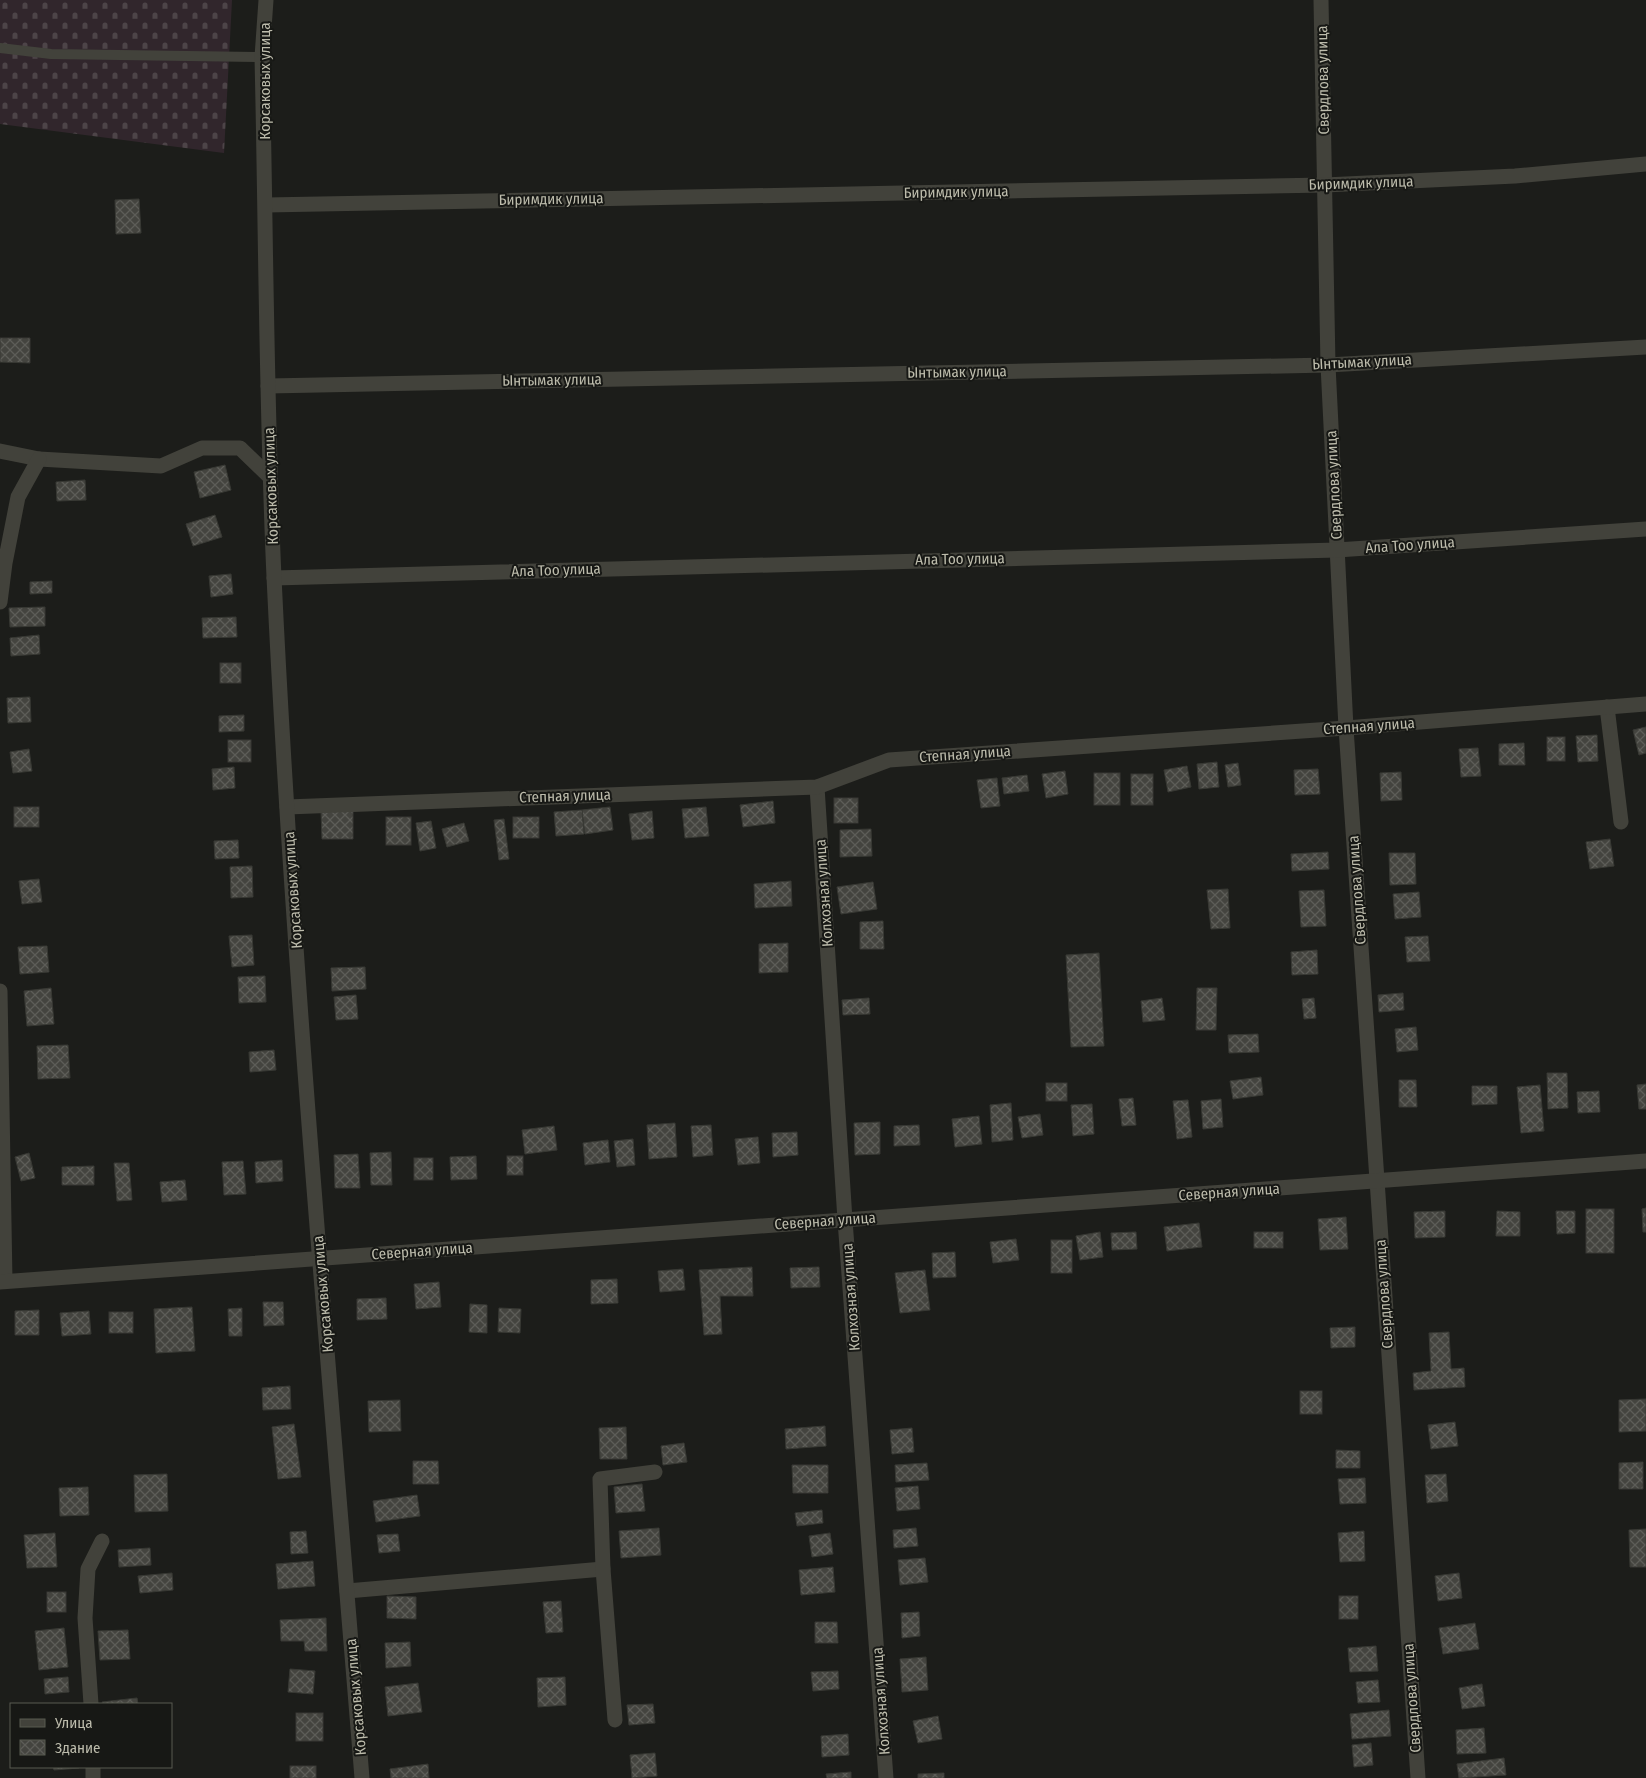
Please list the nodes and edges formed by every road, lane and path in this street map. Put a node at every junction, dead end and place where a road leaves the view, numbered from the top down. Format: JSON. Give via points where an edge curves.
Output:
{"nodes":[{"id":1,"x":266,"y":0,"type":"edge"},
{"id":2,"x":1321,"y":0,"type":"edge"},
{"id":3,"x":0,"y":48,"type":"edge"},
{"id":4,"x":262,"y":57,"type":"junction"},
{"id":5,"x":1646,"y":164,"type":"edge"},
{"id":6,"x":1325,"y":185,"type":"junction"},
{"id":7,"x":266,"y":205,"type":"junction"},
{"id":8,"x":1646,"y":347,"type":"edge"},
{"id":9,"x":1328,"y":365,"type":"junction"},
{"id":10,"x":268,"y":386,"type":"junction"},
{"id":11,"x":0,"y":451,"type":"edge"},
{"id":12,"x":39,"y":458,"type":"junction"},
{"id":13,"x":270,"y":477,"type":"junction"},
{"id":14,"x":1646,"y":529,"type":"edge"},
{"id":15,"x":1337,"y":550,"type":"junction"},
{"id":16,"x":274,"y":578,"type":"junction"},
{"id":17,"x":0,"y":602,"type":"edge"},
{"id":18,"x":1646,"y":704,"type":"edge"},
{"id":19,"x":1607,"y":707,"type":"junction"},
{"id":20,"x":1346,"y":728,"type":"junction"},
{"id":21,"x":817,"y":787,"type":"junction"},
{"id":22,"x":287,"y":807,"type":"junction"},
{"id":23,"x":1620,"y":822,"type":"dead end"},
{"id":24,"x":0,"y":991,"type":"edge"},
{"id":25,"x":1646,"y":1161,"type":"edge"},
{"id":26,"x":1376,"y":1181,"type":"junction"},
{"id":27,"x":845,"y":1220,"type":"junction"},
{"id":28,"x":320,"y":1258,"type":"junction"},
{"id":29,"x":2,"y":1281,"type":"edge"},
{"id":30,"x":655,"y":1472,"type":"dead end"},
{"id":31,"x":102,"y":1541,"type":"dead end"},
{"id":32,"x":603,"y":1569,"type":"junction"},
{"id":33,"x":347,"y":1591,"type":"junction"},
{"id":34,"x":91,"y":1703,"type":"edge"},
{"id":35,"x":615,"y":1720,"type":"dead end"},
{"id":36,"x":362,"y":1778,"type":"edge"},
{"id":37,"x":886,"y":1778,"type":"edge"},
{"id":38,"x":1418,"y":1778,"type":"edge"}],
"edges":[{"from":1,"to":4,"type":"street","name":"Корсаковых улица"},
{"from":2,"to":6,"type":"street","name":"Свердлова улица"},
{"from":3,"to":4,"type":"lane","via":[[52,54]]},
{"from":4,"to":7,"type":"street","name":"Корсаковых улица"},
{"from":5,"to":6,"type":"street","name":"Биримдик улица","via":[[1516,176]]},
{"from":6,"to":7,"type":"street","name":"Биримдик улица"},
{"from":6,"to":9,"type":"street","name":"Свердлова улица"},
{"from":7,"to":10,"type":"street","name":"Корсаковых улица"},
{"from":8,"to":9,"type":"street","name":"Ынтымак улица"},
{"from":9,"to":10,"type":"street","name":"Ынтымак улица"},
{"from":9,"to":15,"type":"street","name":"Свердлова улица"},
{"from":10,"to":13,"type":"street","name":"Корсаковых улица"},
{"from":11,"to":12,"type":"street"},
{"from":12,"to":13,"type":"street","via":[[161,466],[202,448],[240,448]]},
{"from":12,"to":17,"type":"street","via":[[18,498]]},
{"from":13,"to":16,"type":"street","name":"Корсаковых улица"},
{"from":14,"to":15,"type":"street","name":"Ала Тоо улица"},
{"from":15,"to":16,"type":"street","name":"Ала Тоо улица"},
{"from":15,"to":20,"type":"street","name":"Свердлова улица"},
{"from":16,"to":22,"type":"street","name":"Корсаковых улица"},
{"from":18,"to":19,"type":"street","name":"Степная улица"},
{"from":19,"to":20,"type":"street","name":"Степная улица"},
{"from":19,"to":23,"type":"street"},
{"from":20,"to":21,"type":"street","name":"Степная улица","via":[[889,760]]},
{"from":20,"to":26,"type":"street","name":"Свердлова улица"},
{"from":21,"to":22,"type":"street","name":"Степная улица"},
{"from":21,"to":27,"type":"street","name":"Колхозная улица"},
{"from":22,"to":28,"type":"street","name":"Корсаковых улица"},
{"from":24,"to":29,"type":"street","name":"Северная улица"},
{"from":25,"to":26,"type":"street","name":"Северная улица"},
{"from":26,"to":27,"type":"street","name":"Северная улица"},
{"from":26,"to":38,"type":"street","name":"Свердлова улица"},
{"from":27,"to":28,"type":"street","name":"Северная улица"},
{"from":27,"to":37,"type":"street","name":"Колхозная улица"},
{"from":28,"to":29,"type":"street","name":"Северная улица"},
{"from":28,"to":33,"type":"street","name":"Корсаковых улица"},
{"from":30,"to":32,"type":"street","via":[[600,1479]]},
{"from":31,"to":34,"type":"street","via":[[88,1569],[85,1618]]},
{"from":32,"to":33,"type":"street"},
{"from":32,"to":35,"type":"street"},
{"from":33,"to":36,"type":"street","name":"Корсаковых улица"}]}
